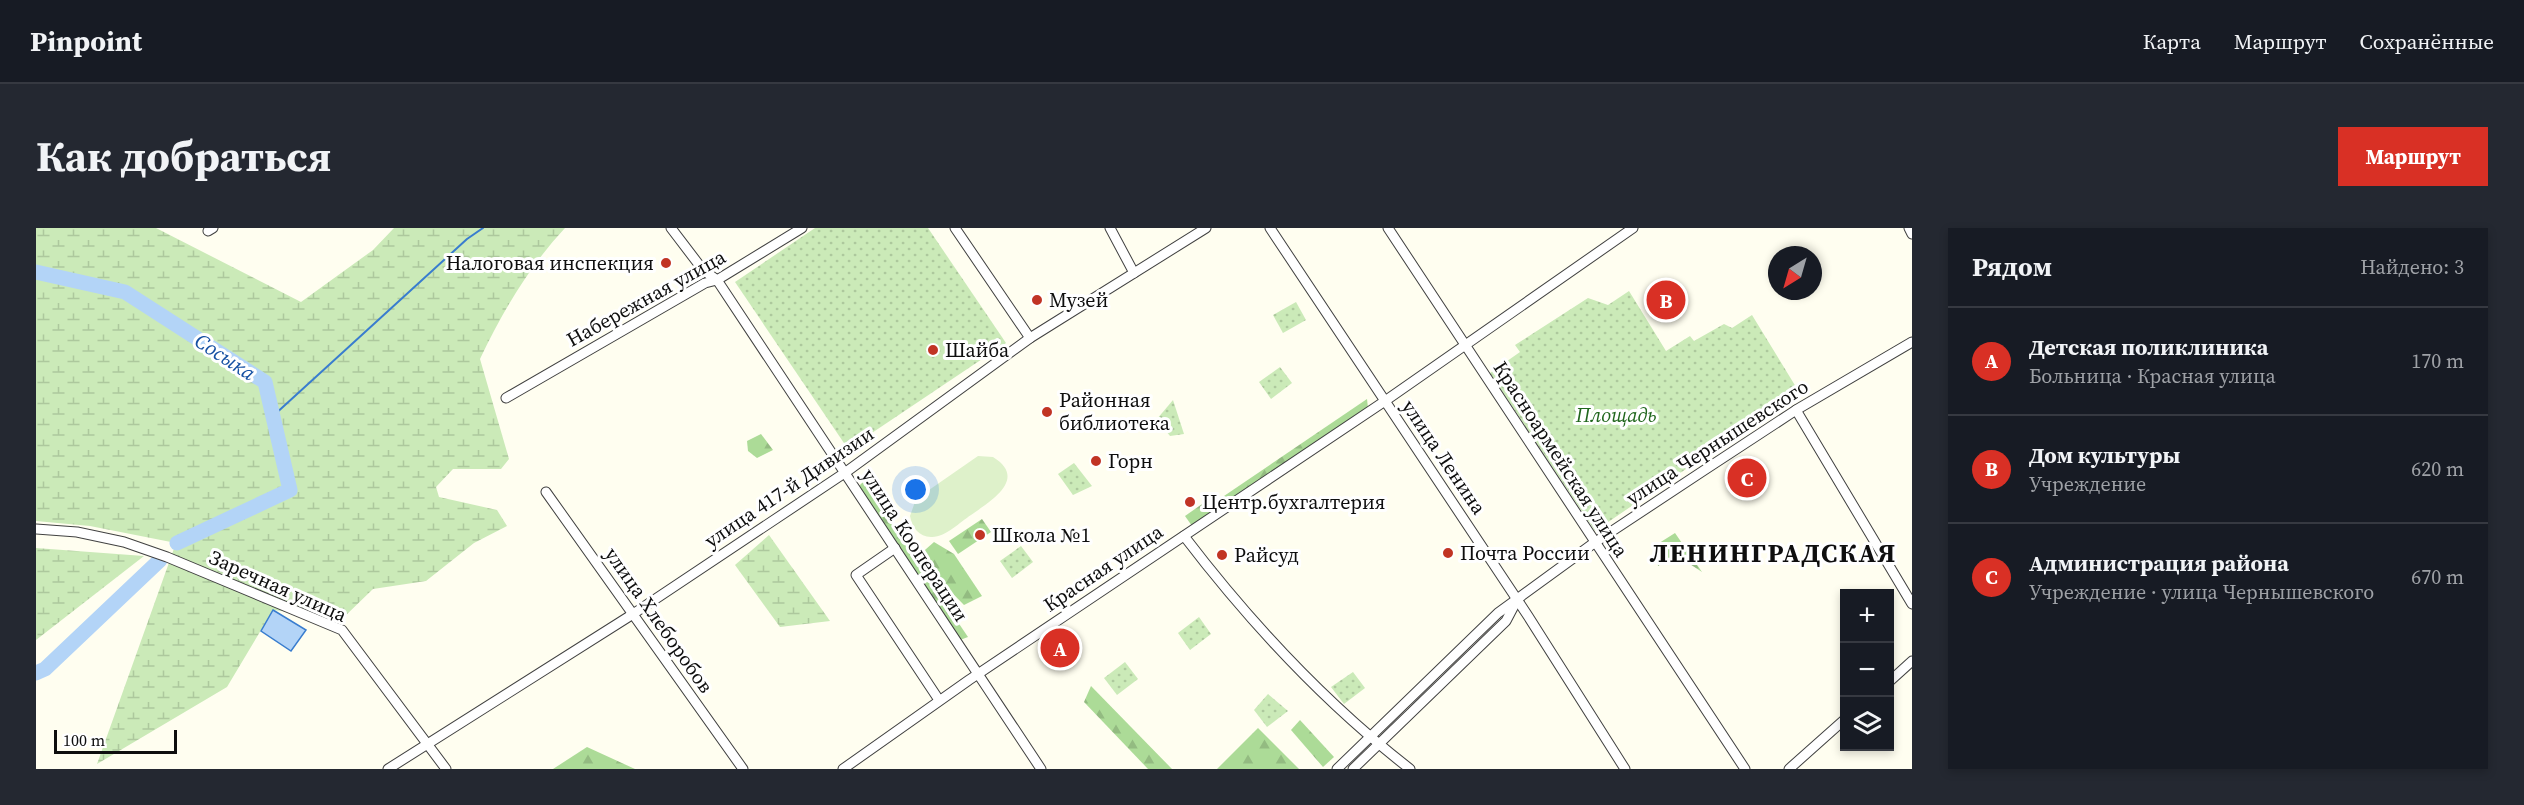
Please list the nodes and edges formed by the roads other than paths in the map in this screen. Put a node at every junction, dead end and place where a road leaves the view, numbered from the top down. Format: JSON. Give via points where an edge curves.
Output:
{"nodes":[{"id":1,"x":671,"y":228,"type":"edge"},
{"id":2,"x":802,"y":228,"type":"edge"},
{"id":3,"x":954,"y":228,"type":"edge"},
{"id":4,"x":1110,"y":228,"type":"edge"},
{"id":5,"x":1206,"y":228,"type":"edge"},
{"id":6,"x":1270,"y":228,"type":"edge"},
{"id":7,"x":1388,"y":228,"type":"edge"},
{"id":8,"x":1633,"y":228,"type":"edge"},
{"id":9,"x":1909,"y":228,"type":"edge"},
{"id":10,"x":1912,"y":234,"type":"edge"},
{"id":11,"x":1134,"y":273,"type":"junction"},
{"id":12,"x":717,"y":280,"type":"junction"},
{"id":13,"x":1030,"y":338,"type":"junction"},
{"id":14,"x":1912,"y":342,"type":"edge"},
{"id":15,"x":1464,"y":345,"type":"junction"},
{"id":16,"x":506,"y":398,"type":"dead end"},
{"id":17,"x":1385,"y":401,"type":"junction"},
{"id":18,"x":1796,"y":410,"type":"junction"},
{"id":19,"x":846,"y":472,"type":"junction"},
{"id":20,"x":546,"y":492,"type":"dead end"},
{"id":21,"x":36,"y":529,"type":"edge"},
{"id":22,"x":1184,"y":536,"type":"junction"},
{"id":23,"x":1594,"y":543,"type":"junction"},
{"id":24,"x":895,"y":548,"type":"junction"},
{"id":25,"x":1517,"y":600,"type":"junction"},
{"id":26,"x":1912,"y":604,"type":"edge"},
{"id":27,"x":633,"y":614,"type":"junction"},
{"id":28,"x":1912,"y":661,"type":"edge"},
{"id":29,"x":978,"y":674,"type":"junction"},
{"id":30,"x":1894,"y":677,"type":"edge"},
{"id":31,"x":939,"y":700,"type":"junction"},
{"id":32,"x":1840,"y":724,"type":"edge"},
{"id":33,"x":1370,"y":738,"type":"junction"},
{"id":34,"x":428,"y":743,"type":"junction"},
{"id":35,"x":1378,"y":744,"type":"junction"},
{"id":36,"x":388,"y":769,"type":"edge"},
{"id":37,"x":446,"y":769,"type":"edge"},
{"id":38,"x":743,"y":769,"type":"edge"},
{"id":39,"x":843,"y":769,"type":"edge"},
{"id":40,"x":1041,"y":769,"type":"edge"},
{"id":41,"x":1337,"y":769,"type":"edge"},
{"id":42,"x":1353,"y":769,"type":"edge"},
{"id":43,"x":1410,"y":769,"type":"edge"},
{"id":44,"x":1625,"y":769,"type":"edge"},
{"id":45,"x":1745,"y":769,"type":"edge"},
{"id":46,"x":1789,"y":769,"type":"edge"}],
"edges":[{"from":1,"to":12,"type":"street","name":"улица Кооперации","via":[[704,270]]},
{"from":2,"to":12,"type":"street","name":"Набережная улица"},
{"from":3,"to":13,"type":"street"},
{"from":4,"to":11,"type":"street"},
{"from":5,"to":11,"type":"street","name":"улица 417-й Дивизии"},
{"from":6,"to":17,"type":"street","name":"улица Ленина"},
{"from":7,"to":15,"type":"street","name":"Красноармейская улица"},
{"from":8,"to":15,"type":"street"},
{"from":9,"to":10,"type":"street"},
{"from":11,"to":13,"type":"street","name":"улица 417-й Дивизии"},
{"from":12,"to":16,"type":"street","name":"Набережная улица","via":[[705,283]]},
{"from":12,"to":19,"type":"street","name":"улица Кооперации"},
{"from":13,"to":19,"type":"street","name":"улица 417-й Дивизии"},
{"from":14,"to":18,"type":"street","name":"улица Чернышевского"},
{"from":15,"to":17,"type":"street","name":"Красная улица"},
{"from":15,"to":23,"type":"street","name":"Красноармейская улица"},
{"from":17,"to":22,"type":"street","name":"Красная улица"},
{"from":17,"to":25,"type":"street","name":"улица Ленина"},
{"from":18,"to":23,"type":"street","name":"улица Чернышевского"},
{"from":18,"to":26,"type":"street"},
{"from":19,"to":24,"type":"street","name":"улица Кооперации"},
{"from":19,"to":27,"type":"street","name":"улица 417-й Дивизии"},
{"from":20,"to":27,"type":"street","name":"улица Хлеборобов"},
{"from":21,"to":34,"type":"street","name":"Заречная улица","via":[[77,532],[167,556],[342,630]]},
{"from":22,"to":29,"type":"street","name":"Красная улица"},
{"from":22,"to":33,"type":"street","via":[[1281,650]]},
{"from":23,"to":25,"type":"street","name":"улица Чернышевского"},
{"from":23,"to":45,"type":"street","name":"Красноармейская улица"},
{"from":24,"to":29,"type":"street","name":"улица Кооперации"},
{"from":24,"to":31,"type":"street","via":[[856,575]]},
{"from":25,"to":33,"type":"street","name":"улица Чернышевского","via":[[1498,613]]},
{"from":25,"to":35,"type":"street","name":"улица Чернышевского","via":[[1506,621]]},
{"from":25,"to":44,"type":"street","name":"улица Ленина"},
{"from":27,"to":34,"type":"street","name":"улица 417-й Дивизии"},
{"from":27,"to":38,"type":"street","name":"улица Хлеборобов"},
{"from":28,"to":30,"type":"street"},
{"from":29,"to":31,"type":"street","name":"Красная улица"},
{"from":29,"to":40,"type":"street","name":"улица Кооперации"},
{"from":31,"to":39,"type":"street","name":"Красная улица"},
{"from":32,"to":46,"type":"street"},
{"from":33,"to":35,"type":"street"},
{"from":33,"to":41,"type":"street","name":"улица Чернышевского"},
{"from":34,"to":36,"type":"street","name":"улица 417-й Дивизии"},
{"from":34,"to":37,"type":"street","name":"Заречная улица"},
{"from":35,"to":42,"type":"street","name":"улица Чернышевского"},
{"from":35,"to":43,"type":"street"}]}
